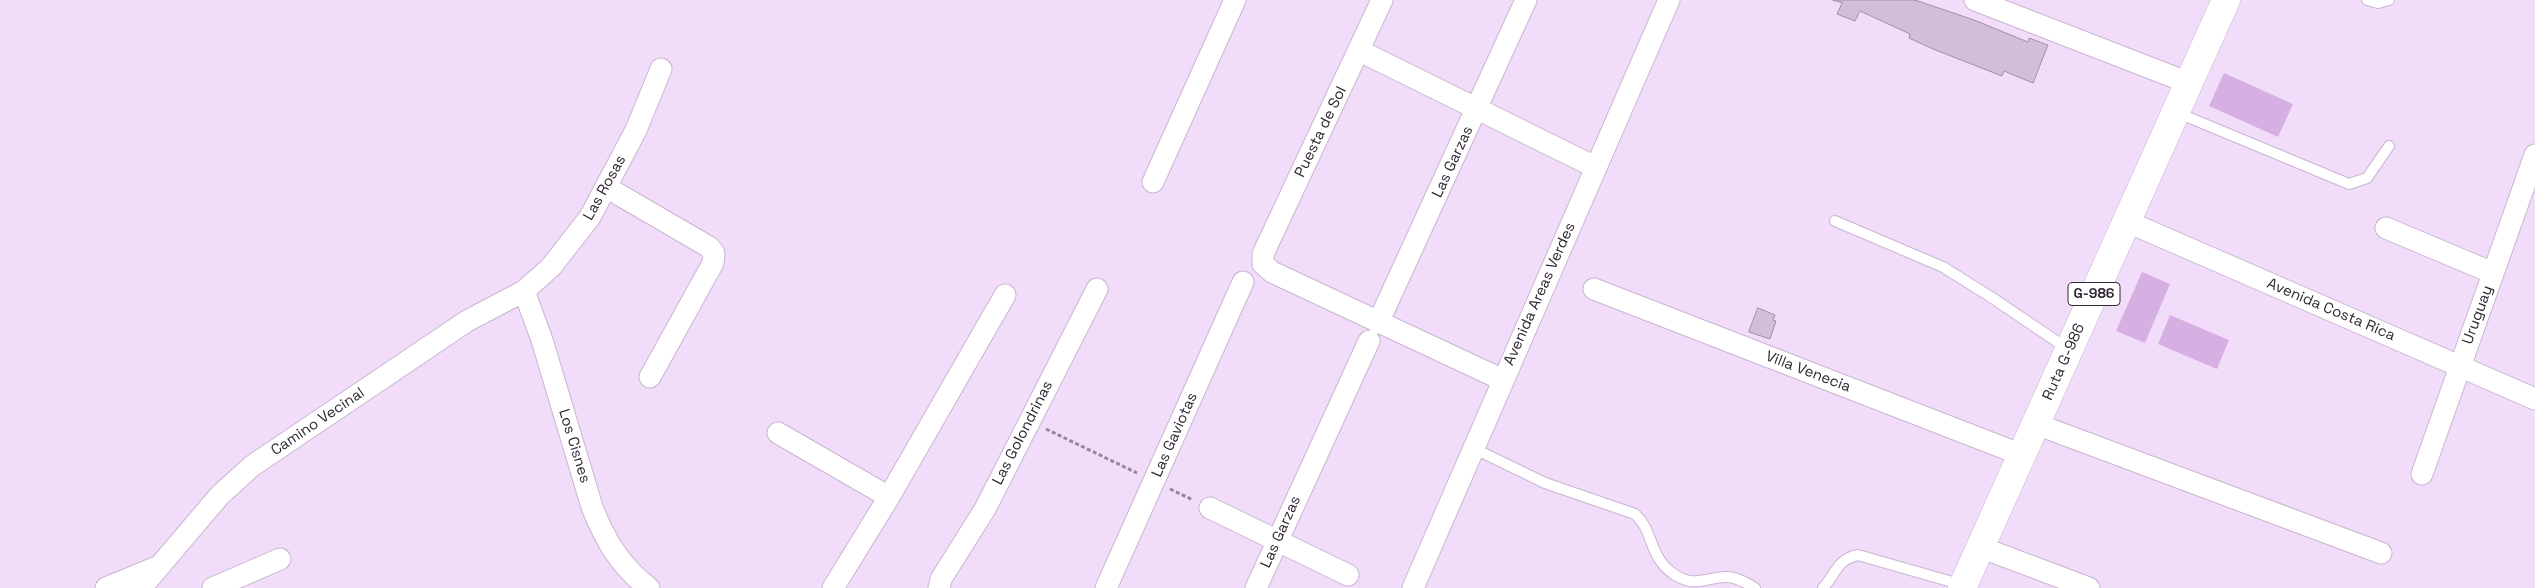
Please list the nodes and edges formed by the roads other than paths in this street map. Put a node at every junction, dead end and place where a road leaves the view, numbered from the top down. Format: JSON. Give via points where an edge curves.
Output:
{"nodes":[{"id":1,"x":1236,"y":0,"type":"edge"},
{"id":2,"x":1382,"y":0,"type":"edge"},
{"id":3,"x":1526,"y":0,"type":"edge"},
{"id":4,"x":1669,"y":0,"type":"edge"},
{"id":5,"x":1975,"y":0,"type":"edge"},
{"id":6,"x":2226,"y":0,"type":"edge"},
{"id":7,"x":2367,"y":0,"type":"edge"},
{"id":8,"x":2389,"y":0,"type":"edge"},
{"id":9,"x":1360,"y":51,"type":"junction"},
{"id":10,"x":661,"y":69,"type":"dead end"},
{"id":11,"x":2189,"y":84,"type":"junction"},
{"id":12,"x":1478,"y":110,"type":"junction"},
{"id":13,"x":2176,"y":112,"type":"junction"},
{"id":14,"x":2389,"y":146,"type":"dead end"},
{"id":15,"x":2535,"y":156,"type":"edge"},
{"id":16,"x":1595,"y":167,"type":"junction"},
{"id":17,"x":1153,"y":182,"type":"dead end"},
{"id":18,"x":606,"y":186,"type":"junction"},
{"id":19,"x":2530,"y":188,"type":"edge"},
{"id":20,"x":1836,"y":221,"type":"dead end"},
{"id":21,"x":2128,"y":222,"type":"junction"},
{"id":22,"x":2386,"y":228,"type":"dead end"},
{"id":23,"x":2493,"y":273,"type":"junction"},
{"id":24,"x":1244,"y":282,"type":"dead end"},
{"id":25,"x":1097,"y":289,"type":"dead end"},
{"id":26,"x":1594,"y":289,"type":"dead end"},
{"id":27,"x":524,"y":291,"type":"junction"},
{"id":28,"x":1005,"y":295,"type":"dead end"},
{"id":29,"x":1373,"y":332,"type":"junction"},
{"id":30,"x":2069,"y":350,"type":"junction"},
{"id":31,"x":2460,"y":365,"type":"junction"},
{"id":32,"x":650,"y":377,"type":"dead end"},
{"id":33,"x":1503,"y":380,"type":"junction"},
{"id":34,"x":2535,"y":399,"type":"edge"},
{"id":35,"x":2036,"y":424,"type":"junction"},
{"id":36,"x":778,"y":433,"type":"dead end"},
{"id":37,"x":1474,"y":448,"type":"junction"},
{"id":38,"x":2022,"y":455,"type":"junction"},
{"id":39,"x":2422,"y":474,"type":"dead end"},
{"id":40,"x":889,"y":497,"type":"junction"},
{"id":41,"x":1210,"y":508,"type":"road end"},
{"id":42,"x":1277,"y":540,"type":"junction"},
{"id":43,"x":1980,"y":548,"type":"junction"},
{"id":44,"x":2381,"y":553,"type":"dead end"},
{"id":45,"x":280,"y":559,"type":"dead end"},
{"id":46,"x":159,"y":566,"type":"junction"},
{"id":47,"x":1348,"y":575,"type":"dead end"},
{"id":48,"x":941,"y":581,"type":"edge"},
{"id":49,"x":1963,"y":587,"type":"edge"},
{"id":50,"x":106,"y":588,"type":"edge"},
{"id":51,"x":141,"y":588,"type":"edge"},
{"id":52,"x":213,"y":588,"type":"edge"},
{"id":53,"x":649,"y":588,"type":"edge"},
{"id":54,"x":833,"y":588,"type":"edge"},
{"id":55,"x":1106,"y":588,"type":"edge"},
{"id":56,"x":1256,"y":588,"type":"edge"},
{"id":57,"x":1413,"y":588,"type":"edge"},
{"id":58,"x":1755,"y":588,"type":"edge"},
{"id":59,"x":1823,"y":588,"type":"edge"},
{"id":60,"x":2089,"y":588,"type":"edge"}],
"edges":[{"from":1,"to":17,"type":"street"},
{"from":2,"to":9,"type":"street","name":"Puesta de Sol"},
{"from":3,"to":12,"type":"street","name":"Las Garzas"},
{"from":4,"to":16,"type":"street","name":"Avenida Areas Verdes"},
{"from":5,"to":11,"type":"street"},
{"from":6,"to":11,"type":"main road","name":"Ruta G-986","number":"G-986"},
{"from":7,"to":8,"type":"lane","via":[[2378,3]]},
{"from":9,"to":12,"type":"street"},
{"from":9,"to":29,"type":"street","name":"Puesta de Sol","via":[[1263,254],[1263,264]]},
{"from":10,"to":18,"type":"street","name":"Las Rosas","via":[[636,130]]},
{"from":11,"to":13,"type":"main road","name":"Ruta G-986","number":"G-986"},
{"from":12,"to":16,"type":"street"},
{"from":12,"to":29,"type":"street","name":"Las Garzas"},
{"from":13,"to":14,"type":"lane","via":[[2350,184],[2371,174]]},
{"from":13,"to":21,"type":"main road","name":"Ruta G-986","number":"G-986"},
{"from":15,"to":19,"type":"street","name":"Uruguay"},
{"from":16,"to":33,"type":"street","name":"Avenida Areas Verdes"},
{"from":18,"to":27,"type":"street","name":"Las Rosas","via":[[590,217],[566,251]]},
{"from":18,"to":32,"type":"street","via":[[714,253],[713,263]]},
{"from":19,"to":23,"type":"street","name":"Uruguay"},
{"from":20,"to":30,"type":"lane","via":[[1942,267]]},
{"from":21,"to":30,"type":"main road","name":"Ruta G-986","number":"G-986"},
{"from":21,"to":31,"type":"street","name":"Avenida Costa Rica"},
{"from":22,"to":23,"type":"street"},
{"from":23,"to":31,"type":"street","name":"Uruguay"},
{"from":24,"to":55,"type":"street","name":"Las Gaviotas"},
{"from":25,"to":48,"type":"street","name":"Las Golondrinas","via":[[985,509]]},
{"from":26,"to":38,"type":"street","name":"Villa Venecia"},
{"from":27,"to":46,"type":"street","name":"Camino Vecinal","via":[[467,321],[252,466],[220,495]]},
{"from":27,"to":53,"type":"street","name":"Los Cisnes","via":[[603,534],[618,558]]},
{"from":28,"to":40,"type":"street"},
{"from":29,"to":33,"type":"street"},
{"from":29,"to":42,"type":"street","name":"Las Garzas"},
{"from":30,"to":35,"type":"main road","name":"Ruta G-986","number":"G-986"},
{"from":31,"to":34,"type":"street","name":"Avenida Costa Rica"},
{"from":31,"to":39,"type":"street","name":"Uruguay"},
{"from":33,"to":37,"type":"street","name":"Avenida Areas Verdes"},
{"from":35,"to":38,"type":"main road","name":"Ruta G-986","number":"G-986"},
{"from":35,"to":44,"type":"street"},
{"from":36,"to":40,"type":"street"},
{"from":37,"to":57,"type":"street","name":"Avenida Areas Verdes"},
{"from":37,"to":58,"type":"lane","via":[[1546,483],[1635,514],[1645,525],[1659,559],[1683,580],[1701,582],[1733,577]]},
{"from":38,"to":43,"type":"main road","name":"Ruta G-986","number":"G-986"},
{"from":40,"to":54,"type":"street"},
{"from":41,"to":42,"type":"street"},
{"from":42,"to":47,"type":"street"},
{"from":42,"to":56,"type":"street","name":"Las Garzas"},
{"from":43,"to":49,"type":"main road","name":"Ruta G-986","number":"G-986"},
{"from":43,"to":60,"type":"street"},
{"from":45,"to":52,"type":"street"},
{"from":46,"to":50,"type":"street"},
{"from":46,"to":51,"type":"street","name":"Camino Vecinal"},
{"from":49,"to":59,"type":"lane","via":[[1858,555],[1839,564]]}]}
